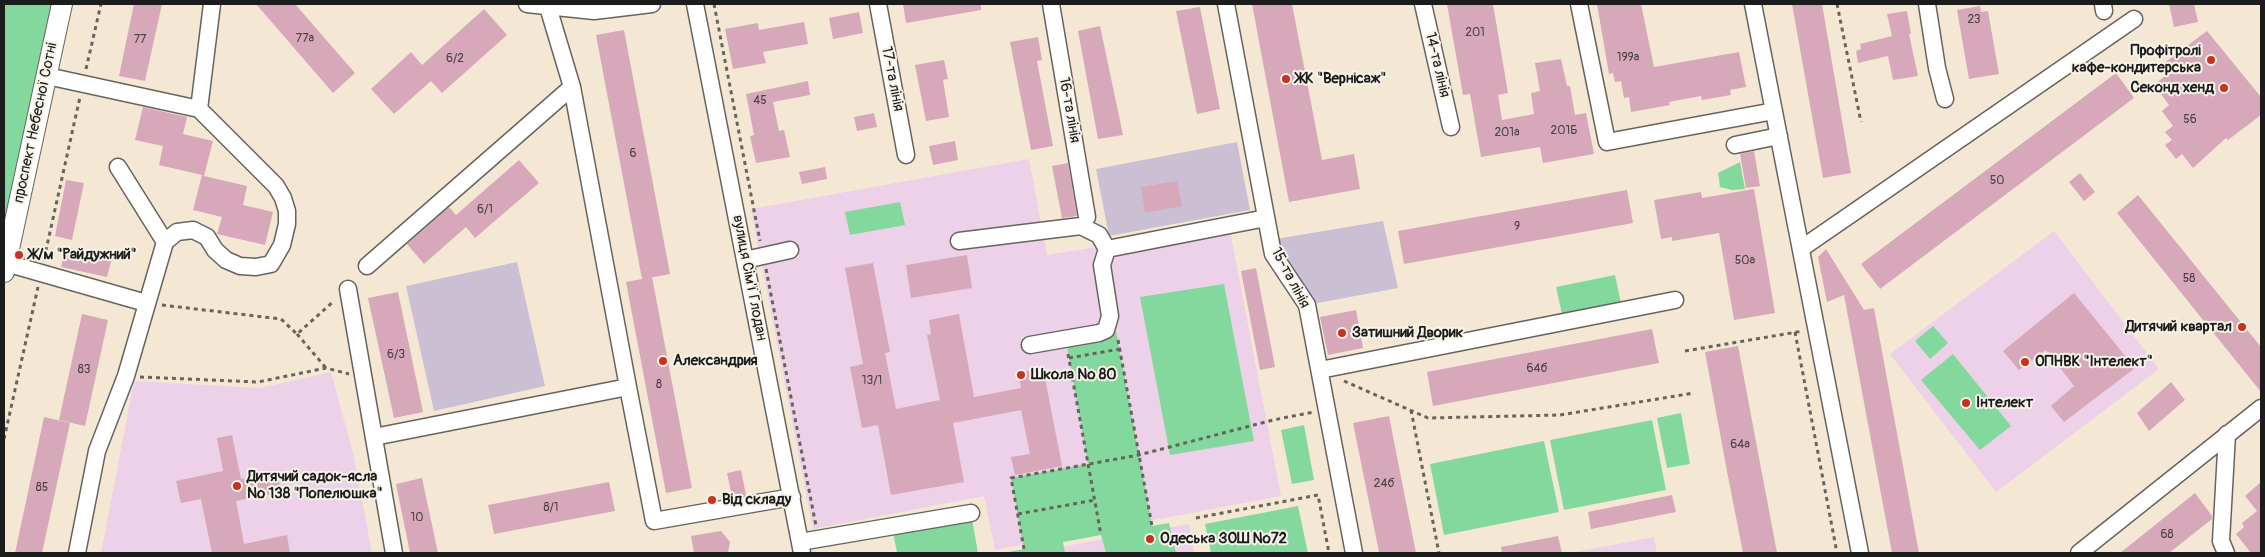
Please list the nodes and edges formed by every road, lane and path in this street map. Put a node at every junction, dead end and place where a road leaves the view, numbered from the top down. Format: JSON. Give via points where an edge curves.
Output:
{"nodes":[{"id":1,"x":62,"y":4,"type":"edge"},
{"id":2,"x":101,"y":4,"type":"edge"},
{"id":3,"x":212,"y":4,"type":"edge"},
{"id":4,"x":527,"y":4,"type":"edge"},
{"id":5,"x":652,"y":4,"type":"edge"},
{"id":6,"x":695,"y":4,"type":"edge"},
{"id":7,"x":714,"y":4,"type":"edge"},
{"id":8,"x":878,"y":4,"type":"edge"},
{"id":9,"x":1051,"y":4,"type":"edge"},
{"id":10,"x":1226,"y":4,"type":"edge"},
{"id":11,"x":1423,"y":4,"type":"edge"},
{"id":12,"x":1579,"y":4,"type":"edge"},
{"id":13,"x":1753,"y":4,"type":"edge"},
{"id":14,"x":1837,"y":4,"type":"edge"},
{"id":15,"x":1927,"y":4,"type":"edge"},
{"id":16,"x":548,"y":7,"type":"junction"},
{"id":17,"x":2134,"y":19,"type":"dead end"},
{"id":18,"x":47,"y":76,"type":"junction"},
{"id":19,"x":84,"y":82,"type":"junction"},
{"id":20,"x":572,"y":87,"type":"junction"},
{"id":21,"x":1945,"y":98,"type":"dead end"},
{"id":22,"x":199,"y":109,"type":"junction"},
{"id":23,"x":1774,"y":112,"type":"junction"},
{"id":24,"x":1861,"y":122,"type":"dead end"},
{"id":25,"x":1451,"y":127,"type":"dead end"},
{"id":26,"x":1779,"y":136,"type":"junction"},
{"id":27,"x":1742,"y":147,"type":"dead end"},
{"id":28,"x":906,"y":155,"type":"dead end"},
{"id":29,"x":118,"y":167,"type":"dead end"},
{"id":30,"x":1087,"y":217,"type":"dead end"},
{"id":31,"x":1266,"y":218,"type":"junction"},
{"id":32,"x":959,"y":241,"type":"dead end"},
{"id":33,"x":165,"y":242,"type":"junction"},
{"id":34,"x":1802,"y":248,"type":"junction"},
{"id":35,"x":1107,"y":249,"type":"junction"},
{"id":36,"x":790,"y":250,"type":"dead end"},
{"id":37,"x":763,"y":256,"type":"junction"},
{"id":38,"x":746,"y":260,"type":"junction"},
{"id":39,"x":367,"y":266,"type":"dead end"},
{"id":40,"x":5,"y":267,"type":"edge"},
{"id":41,"x":41,"y":272,"type":"junction"},
{"id":42,"x":348,"y":289,"type":"joint"},
{"id":43,"x":1674,"y":300,"type":"dead end"},
{"id":44,"x":146,"y":303,"type":"junction"},
{"id":45,"x":1818,"y":328,"type":"junction"},
{"id":46,"x":1116,"y":331,"type":"dead end"},
{"id":47,"x":1795,"y":332,"type":"junction"},
{"id":48,"x":297,"y":334,"type":"junction"},
{"id":49,"x":1030,"y":345,"type":"dead end"},
{"id":50,"x":1067,"y":349,"type":"dead end"},
{"id":51,"x":1120,"y":349,"type":"junction"},
{"id":52,"x":1686,"y":351,"type":"dead end"},
{"id":53,"x":1069,"y":358,"type":"junction"},
{"id":54,"x":326,"y":368,"type":"junction"},
{"id":55,"x":1320,"y":370,"type":"junction"},
{"id":56,"x":126,"y":376,"type":"junction"},
{"id":57,"x":364,"y":378,"type":"junction"},
{"id":58,"x":628,"y":387,"type":"junction"},
{"id":59,"x":1694,"y":393,"type":"dead end"},
{"id":60,"x":2261,"y":408,"type":"edge"},
{"id":61,"x":1328,"y":410,"type":"junction"},
{"id":62,"x":1411,"y":410,"type":"junction"},
{"id":63,"x":2227,"y":434,"type":"junction"},
{"id":64,"x":374,"y":438,"type":"junction"},
{"id":65,"x":4,"y":439,"type":"edge"},
{"id":66,"x":1139,"y":455,"type":"junction"},
{"id":67,"x":1088,"y":464,"type":"junction"},
{"id":68,"x":792,"y":498,"type":"junction"},
{"id":69,"x":1095,"y":500,"type":"junction"},
{"id":70,"x":971,"y":513,"type":"dead end"},
{"id":71,"x":1018,"y":514,"type":"junction"},
{"id":72,"x":1196,"y":518,"type":"dead end"},
{"id":73,"x":1152,"y":526,"type":"dead end"},
{"id":74,"x":1101,"y":535,"type":"dead end"},
{"id":75,"x":819,"y":540,"type":"junction"},
{"id":76,"x":801,"y":548,"type":"edge"},
{"id":77,"x":1024,"y":549,"type":"dead end"},
{"id":78,"x":77,"y":553,"type":"edge"},
{"id":79,"x":394,"y":553,"type":"edge"},
{"id":80,"x":1329,"y":553,"type":"edge"},
{"id":81,"x":1354,"y":553,"type":"edge"},
{"id":82,"x":1439,"y":553,"type":"edge"},
{"id":83,"x":1837,"y":553,"type":"edge"},
{"id":84,"x":1860,"y":553,"type":"edge"},
{"id":85,"x":2079,"y":553,"type":"edge"},
{"id":86,"x":2226,"y":553,"type":"edge"}],
"edges":[{"from":1,"to":18,"type":"main road","name":"проспект Небесної Сотні"},
{"from":2,"to":19,"type":"path"},
{"from":3,"to":22,"type":"street"},
{"from":4,"to":16,"type":"street"},
{"from":5,"to":16,"type":"street","via":[[594,11]]},
{"from":6,"to":38,"type":"street","name":"вулиця Сім'ї Глодан"},
{"from":7,"to":37,"type":"path"},
{"from":8,"to":28,"type":"street","name":"17-та лінія"},
{"from":9,"to":30,"type":"street","name":"16-та лінія"},
{"from":10,"to":31,"type":"street","name":"15-та лінія"},
{"from":11,"to":25,"type":"street","name":"14-та лінія"},
{"from":12,"to":23,"type":"street","via":[[1607,142]]},
{"from":13,"to":23,"type":"street"},
{"from":14,"to":24,"type":"path"},
{"from":15,"to":21,"type":"street"},
{"from":16,"to":20,"type":"street"},
{"from":17,"to":34,"type":"street"},
{"from":18,"to":19,"type":"street"},
{"from":18,"to":40,"type":"main road","name":"проспект Небесної Сотні"},
{"from":19,"to":22,"type":"street"},
{"from":19,"to":41,"type":"path"},
{"from":20,"to":39,"type":"street"},
{"from":20,"to":58,"type":"street"},
{"from":22,"to":33,"type":"street","via":[[276,186],[284,198],[287,224],[282,245],[271,264],[256,267],[240,266],[226,260],[207,237],[193,230],[177,232]]},
{"from":23,"to":26,"type":"street"},
{"from":26,"to":27,"type":"street"},
{"from":26,"to":34,"type":"street"},
{"from":29,"to":33,"type":"street"},
{"from":31,"to":35,"type":"street"},
{"from":31,"to":55,"type":"street","name":"15-та лінія","via":[[1273,254],[1307,305]]},
{"from":32,"to":35,"type":"street","via":[[1081,226],[1099,235]]},
{"from":33,"to":44,"type":"street"},
{"from":34,"to":45,"type":"street"},
{"from":35,"to":49,"type":"street","via":[[1102,266],[1110,316],[1106,330]]},
{"from":36,"to":37,"type":"street"},
{"from":37,"to":38,"type":"street"},
{"from":37,"to":75,"type":"path"},
{"from":38,"to":68,"type":"street","name":"вулиця Сім'ї Глодан"},
{"from":40,"to":41,"type":"street"},
{"from":41,"to":44,"type":"street"},
{"from":41,"to":65,"type":"path"},
{"from":42,"to":48,"type":"path"},
{"from":42,"to":57,"type":"street"},
{"from":43,"to":55,"type":"street"},
{"from":44,"to":48,"type":"path","via":[[281,319]]},
{"from":44,"to":56,"type":"street"},
{"from":45,"to":47,"type":"path"},
{"from":45,"to":84,"type":"street"},
{"from":46,"to":51,"type":"path"},
{"from":47,"to":52,"type":"path"},
{"from":47,"to":83,"type":"path"},
{"from":48,"to":54,"type":"path"},
{"from":50,"to":53,"type":"path"},
{"from":51,"to":53,"type":"path"},
{"from":51,"to":66,"type":"path"},
{"from":53,"to":67,"type":"path"},
{"from":54,"to":56,"type":"path","via":[[258,382]]},
{"from":54,"to":57,"type":"path"},
{"from":55,"to":61,"type":"street","name":"15-та лінія"},
{"from":55,"to":62,"type":"path"},
{"from":56,"to":78,"type":"street","via":[[97,451]]},
{"from":57,"to":64,"type":"street"},
{"from":58,"to":64,"type":"street"},
{"from":58,"to":68,"type":"street","via":[[654,521]]},
{"from":59,"to":62,"type":"path","via":[[1560,415],[1428,418]]},
{"from":60,"to":63,"type":"street"},
{"from":61,"to":66,"type":"path","via":[[1273,420]]},
{"from":61,"to":81,"type":"street","name":"15-та лінія"},
{"from":62,"to":82,"type":"path"},
{"from":63,"to":85,"type":"street"},
{"from":63,"to":86,"type":"street","via":[[2221,541]]},
{"from":64,"to":79,"type":"street"},
{"from":66,"to":67,"type":"path"},
{"from":66,"to":73,"type":"path"},
{"from":67,"to":69,"type":"path"},
{"from":67,"to":71,"type":"path","via":[[1011,478]]},
{"from":68,"to":76,"type":"street","name":"вулиця Сім'ї Глодан"},
{"from":69,"to":71,"type":"path"},
{"from":69,"to":74,"type":"path"},
{"from":70,"to":75,"type":"street"},
{"from":71,"to":77,"type":"path"},
{"from":72,"to":80,"type":"path","via":[[1318,495]]},
{"from":75,"to":76,"type":"street"}]}
